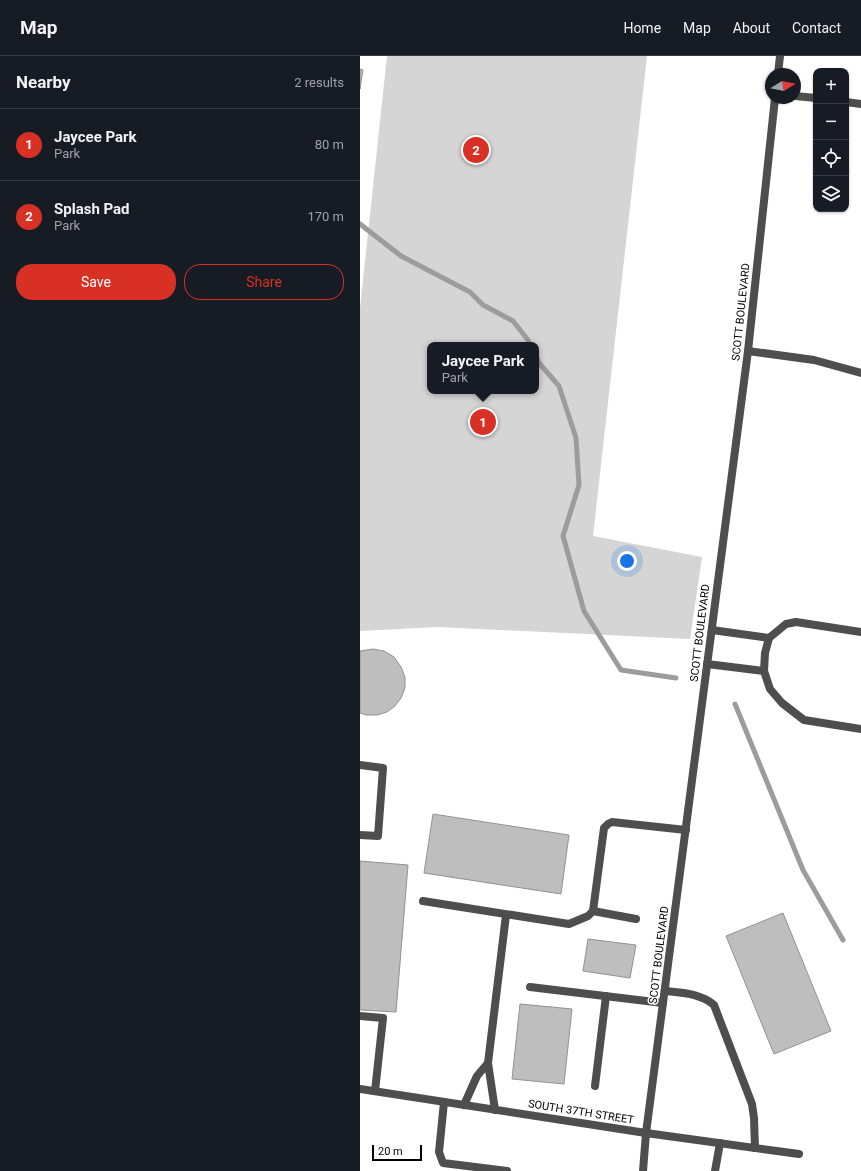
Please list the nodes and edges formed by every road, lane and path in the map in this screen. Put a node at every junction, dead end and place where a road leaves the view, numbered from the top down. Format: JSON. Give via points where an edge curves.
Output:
{"nodes":[{"id":1,"x":780,"y":56,"type":"edge"},
{"id":2,"x":779,"y":68,"type":"edge"},
{"id":3,"x":801,"y":97,"type":"edge"},
{"id":4,"x":813,"y":98,"type":"edge"},
{"id":5,"x":849,"y":102,"type":"edge"},
{"id":6,"x":774,"y":104,"type":"edge"},
{"id":7,"x":861,"y":104,"type":"edge"},
{"id":8,"x":748,"y":352,"type":"junction"},
{"id":9,"x":861,"y":373,"type":"edge"},
{"id":10,"x":712,"y":630,"type":"junction"},
{"id":11,"x":861,"y":632,"type":"edge"},
{"id":12,"x":769,"y":638,"type":"junction"},
{"id":13,"x":707,"y":664,"type":"junction"},
{"id":14,"x":764,"y":671,"type":"junction"},
{"id":15,"x":861,"y":729,"type":"edge"},
{"id":16,"x":360,"y":765,"type":"edge"},
{"id":17,"x":686,"y":830,"type":"junction"},
{"id":18,"x":360,"y":835,"type":"edge"},
{"id":19,"x":423,"y":901,"type":"dead end"},
{"id":20,"x":592,"y":911,"type":"junction"},
{"id":21,"x":506,"y":914,"type":"junction"},
{"id":22,"x":636,"y":919,"type":"dead end"},
{"id":23,"x":530,"y":987,"type":"dead end"},
{"id":24,"x":665,"y":991,"type":"junction"},
{"id":25,"x":606,"y":996,"type":"junction"},
{"id":26,"x":663,"y":1002,"type":"junction"},
{"id":27,"x":360,"y":1016,"type":"edge"},
{"id":28,"x":488,"y":1063,"type":"junction"},
{"id":29,"x":595,"y":1086,"type":"dead end"},
{"id":30,"x":360,"y":1089,"type":"edge"},
{"id":31,"x":375,"y":1091,"type":"junction"},
{"id":32,"x":444,"y":1102,"type":"junction"},
{"id":33,"x":464,"y":1105,"type":"junction"},
{"id":34,"x":495,"y":1110,"type":"junction"},
{"id":35,"x":646,"y":1133,"type":"junction"},
{"id":36,"x":720,"y":1143,"type":"junction"},
{"id":37,"x":755,"y":1148,"type":"junction"},
{"id":38,"x":799,"y":1154,"type":"dead end"},
{"id":39,"x":507,"y":1171,"type":"edge"},
{"id":40,"x":643,"y":1171,"type":"edge"},
{"id":41,"x":715,"y":1171,"type":"edge"}],
"edges":[{"from":1,"to":2,"type":"street"},
{"from":3,"to":4,"type":"street"},
{"from":5,"to":7,"type":"street"},
{"from":6,"to":8,"type":"street","name":"SCOTT BOULEVARD"},
{"from":8,"to":9,"type":"street","via":[[814,360]]},
{"from":8,"to":10,"type":"street","name":"SCOTT BOULEVARD"},
{"from":10,"to":12,"type":"street"},
{"from":10,"to":13,"type":"street","name":"SCOTT BOULEVARD"},
{"from":11,"to":12,"type":"street","via":[[796,622],[786,624]]},
{"from":12,"to":14,"type":"street"},
{"from":13,"to":14,"type":"street"},
{"from":13,"to":17,"type":"street","name":"SCOTT BOULEVARD"},
{"from":14,"to":15,"type":"street","via":[[770,689],[782,703],[804,720]]},
{"from":16,"to":18,"type":"street","via":[[383,768],[378,836]]},
{"from":17,"to":20,"type":"street","via":[[612,822],[608,824],[604,828]]},
{"from":17,"to":24,"type":"street","name":"SCOTT BOULEVARD"},
{"from":19,"to":21,"type":"street"},
{"from":20,"to":21,"type":"street","via":[[588,916],[569,924]]},
{"from":20,"to":22,"type":"street"},
{"from":21,"to":28,"type":"street"},
{"from":23,"to":25,"type":"street"},
{"from":24,"to":26,"type":"street","name":"SCOTT BOULEVARD"},
{"from":24,"to":37,"type":"street","via":[[699,996],[714,1005],[752,1104]]},
{"from":25,"to":26,"type":"street"},
{"from":25,"to":29,"type":"street"},
{"from":26,"to":35,"type":"street","name":"SCOTT BOULEVARD"},
{"from":27,"to":31,"type":"street","via":[[383,1018]]},
{"from":28,"to":33,"type":"street","via":[[477,1076]]},
{"from":28,"to":34,"type":"street"},
{"from":30,"to":31,"type":"street","name":"SOUTH 37TH STREET"},
{"from":31,"to":32,"type":"street","name":"SOUTH 37TH STREET"},
{"from":32,"to":33,"type":"street","name":"SOUTH 37TH STREET"},
{"from":32,"to":39,"type":"street","via":[[439,1152],[443,1163]]},
{"from":33,"to":34,"type":"street","name":"SOUTH 37TH STREET"},
{"from":34,"to":35,"type":"street","name":"SOUTH 37TH STREET"},
{"from":35,"to":36,"type":"street","name":"SOUTH 37TH STREET"},
{"from":35,"to":40,"type":"street","name":"SCOTT BOULEVARD"},
{"from":36,"to":37,"type":"street","name":"SOUTH 37TH STREET"},
{"from":36,"to":41,"type":"street"},
{"from":37,"to":38,"type":"street","name":"SOUTH 37TH STREET"}]}
